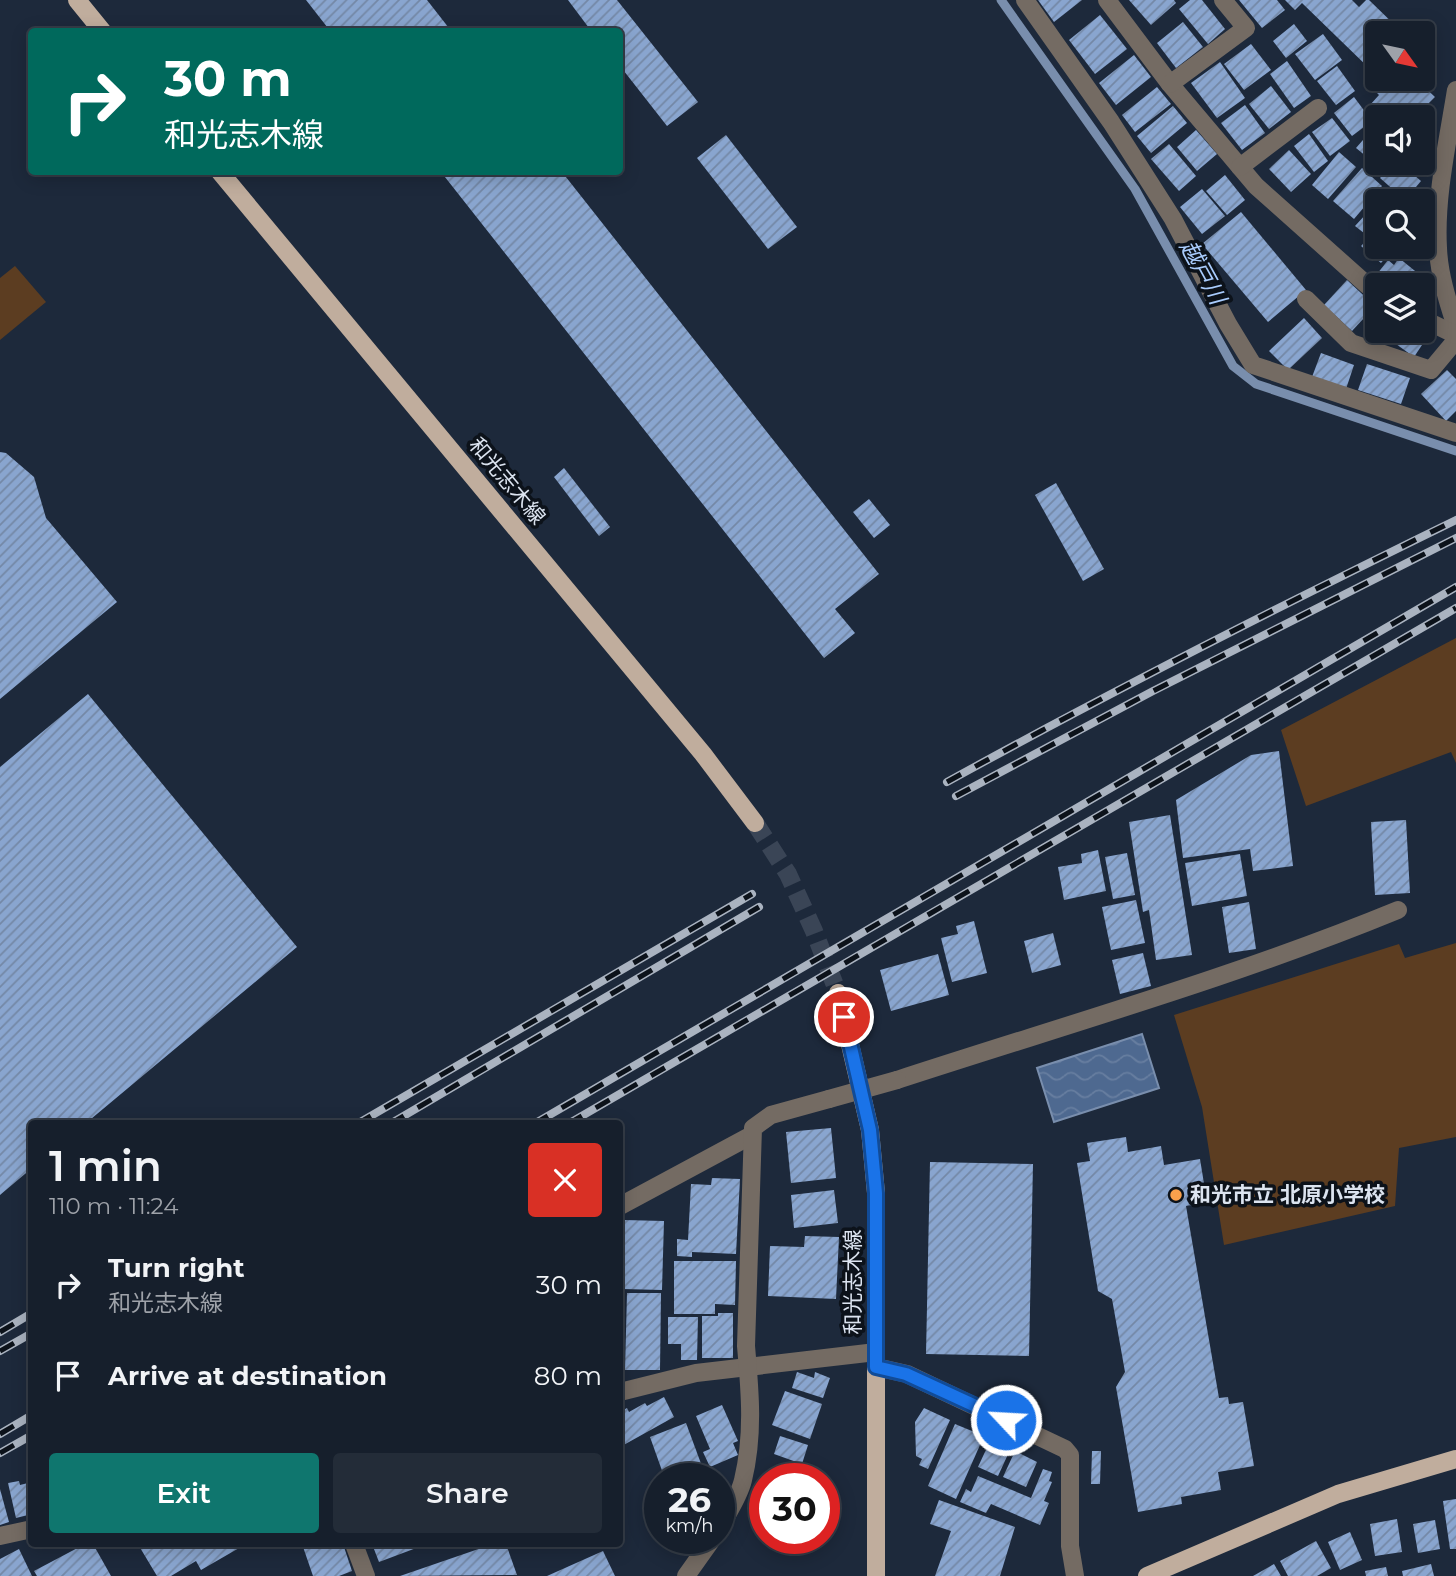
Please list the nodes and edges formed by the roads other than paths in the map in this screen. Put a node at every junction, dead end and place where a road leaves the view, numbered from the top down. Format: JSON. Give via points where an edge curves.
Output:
{"nodes":[{"id":1,"x":77,"y":0,"type":"edge"},
{"id":2,"x":1025,"y":0,"type":"edge"},
{"id":3,"x":1107,"y":0,"type":"edge"},
{"id":4,"x":1223,"y":0,"type":"edge"},
{"id":5,"x":100,"y":28,"type":"edge"},
{"id":6,"x":1170,"y":84,"type":"junction"},
{"id":7,"x":1456,"y":90,"type":"edge"},
{"id":8,"x":1318,"y":108,"type":"dead end"},
{"id":9,"x":1450,"y":164,"type":"edge"},
{"id":10,"x":1240,"y":167,"type":"junction"},
{"id":11,"x":222,"y":175,"type":"edge"},
{"id":12,"x":1365,"y":283,"type":"edge"},
{"id":13,"x":1306,"y":299,"type":"dead end"},
{"id":14,"x":1435,"y":326,"type":"edge"},
{"id":15,"x":1456,"y":327,"type":"edge"},
{"id":16,"x":1456,"y":338,"type":"edge"},
{"id":17,"x":1456,"y":433,"type":"edge"},
{"id":18,"x":755,"y":823,"type":"tunnel mouth"},
{"id":19,"x":1398,"y":910,"type":"dead end"},
{"id":20,"x":838,"y":993,"type":"tunnel mouth"},
{"id":21,"x":752,"y":1135,"type":"junction"},
{"id":22,"x":623,"y":1204,"type":"edge"},
{"id":23,"x":876,"y":1360,"type":"junction"},
{"id":24,"x":747,"y":1367,"type":"junction"},
{"id":25,"x":623,"y":1391,"type":"edge"},
{"id":26,"x":1456,"y":1459,"type":"edge"},
{"id":27,"x":735,"y":1498,"type":"edge"},
{"id":28,"x":28,"y":1530,"type":"edge"},
{"id":29,"x":0,"y":1536,"type":"edge"},
{"id":30,"x":355,"y":1547,"type":"edge"},
{"id":31,"x":702,"y":1554,"type":"edge"},
{"id":32,"x":366,"y":1576,"type":"edge"},
{"id":33,"x":686,"y":1576,"type":"edge"},
{"id":34,"x":876,"y":1576,"type":"edge"},
{"id":35,"x":1075,"y":1576,"type":"edge"},
{"id":36,"x":1147,"y":1576,"type":"edge"}],
"edges":[{"from":1,"to":5,"type":"main road"},
{"from":2,"to":17,"type":"street","via":[[1173,219],[1253,365]]},
{"from":3,"to":6,"type":"street"},
{"from":4,"to":6,"type":"street","via":[[1246,28]]},
{"from":6,"to":10,"type":"street"},
{"from":7,"to":9,"type":"street"},
{"from":8,"to":10,"type":"street"},
{"from":9,"to":15,"type":"street","via":[[1441,188],[1438,248]]},
{"from":10,"to":12,"type":"street"},
{"from":11,"to":18,"type":"main road","name":"和光志木線","via":[[703,754]]},
{"from":13,"to":16,"type":"street","via":[[1351,343],[1431,370]]},
{"from":14,"to":16,"type":"street"},
{"from":19,"to":21,"type":"street","bridge":true,"via":[[1219,978],[771,1115],[753,1128]]},
{"from":20,"to":23,"type":"main road","name":"和光志木線","via":[[870,1130],[876,1193]]},
{"from":21,"to":22,"type":"street"},
{"from":21,"to":24,"type":"street"},
{"from":23,"to":24,"type":"street"},
{"from":23,"to":34,"type":"main road","name":"和光志木線"},
{"from":23,"to":35,"type":"street","via":[[1065,1449],[1069,1455],[1069,1546]]},
{"from":24,"to":25,"type":"street","via":[[696,1373]]},
{"from":24,"to":27,"type":"street","via":[[751,1430],[743,1483]]},
{"from":26,"to":36,"type":"main road","via":[[1338,1494]]},
{"from":28,"to":29,"type":"street"},
{"from":30,"to":32,"type":"street"},
{"from":31,"to":33,"type":"street"}]}
